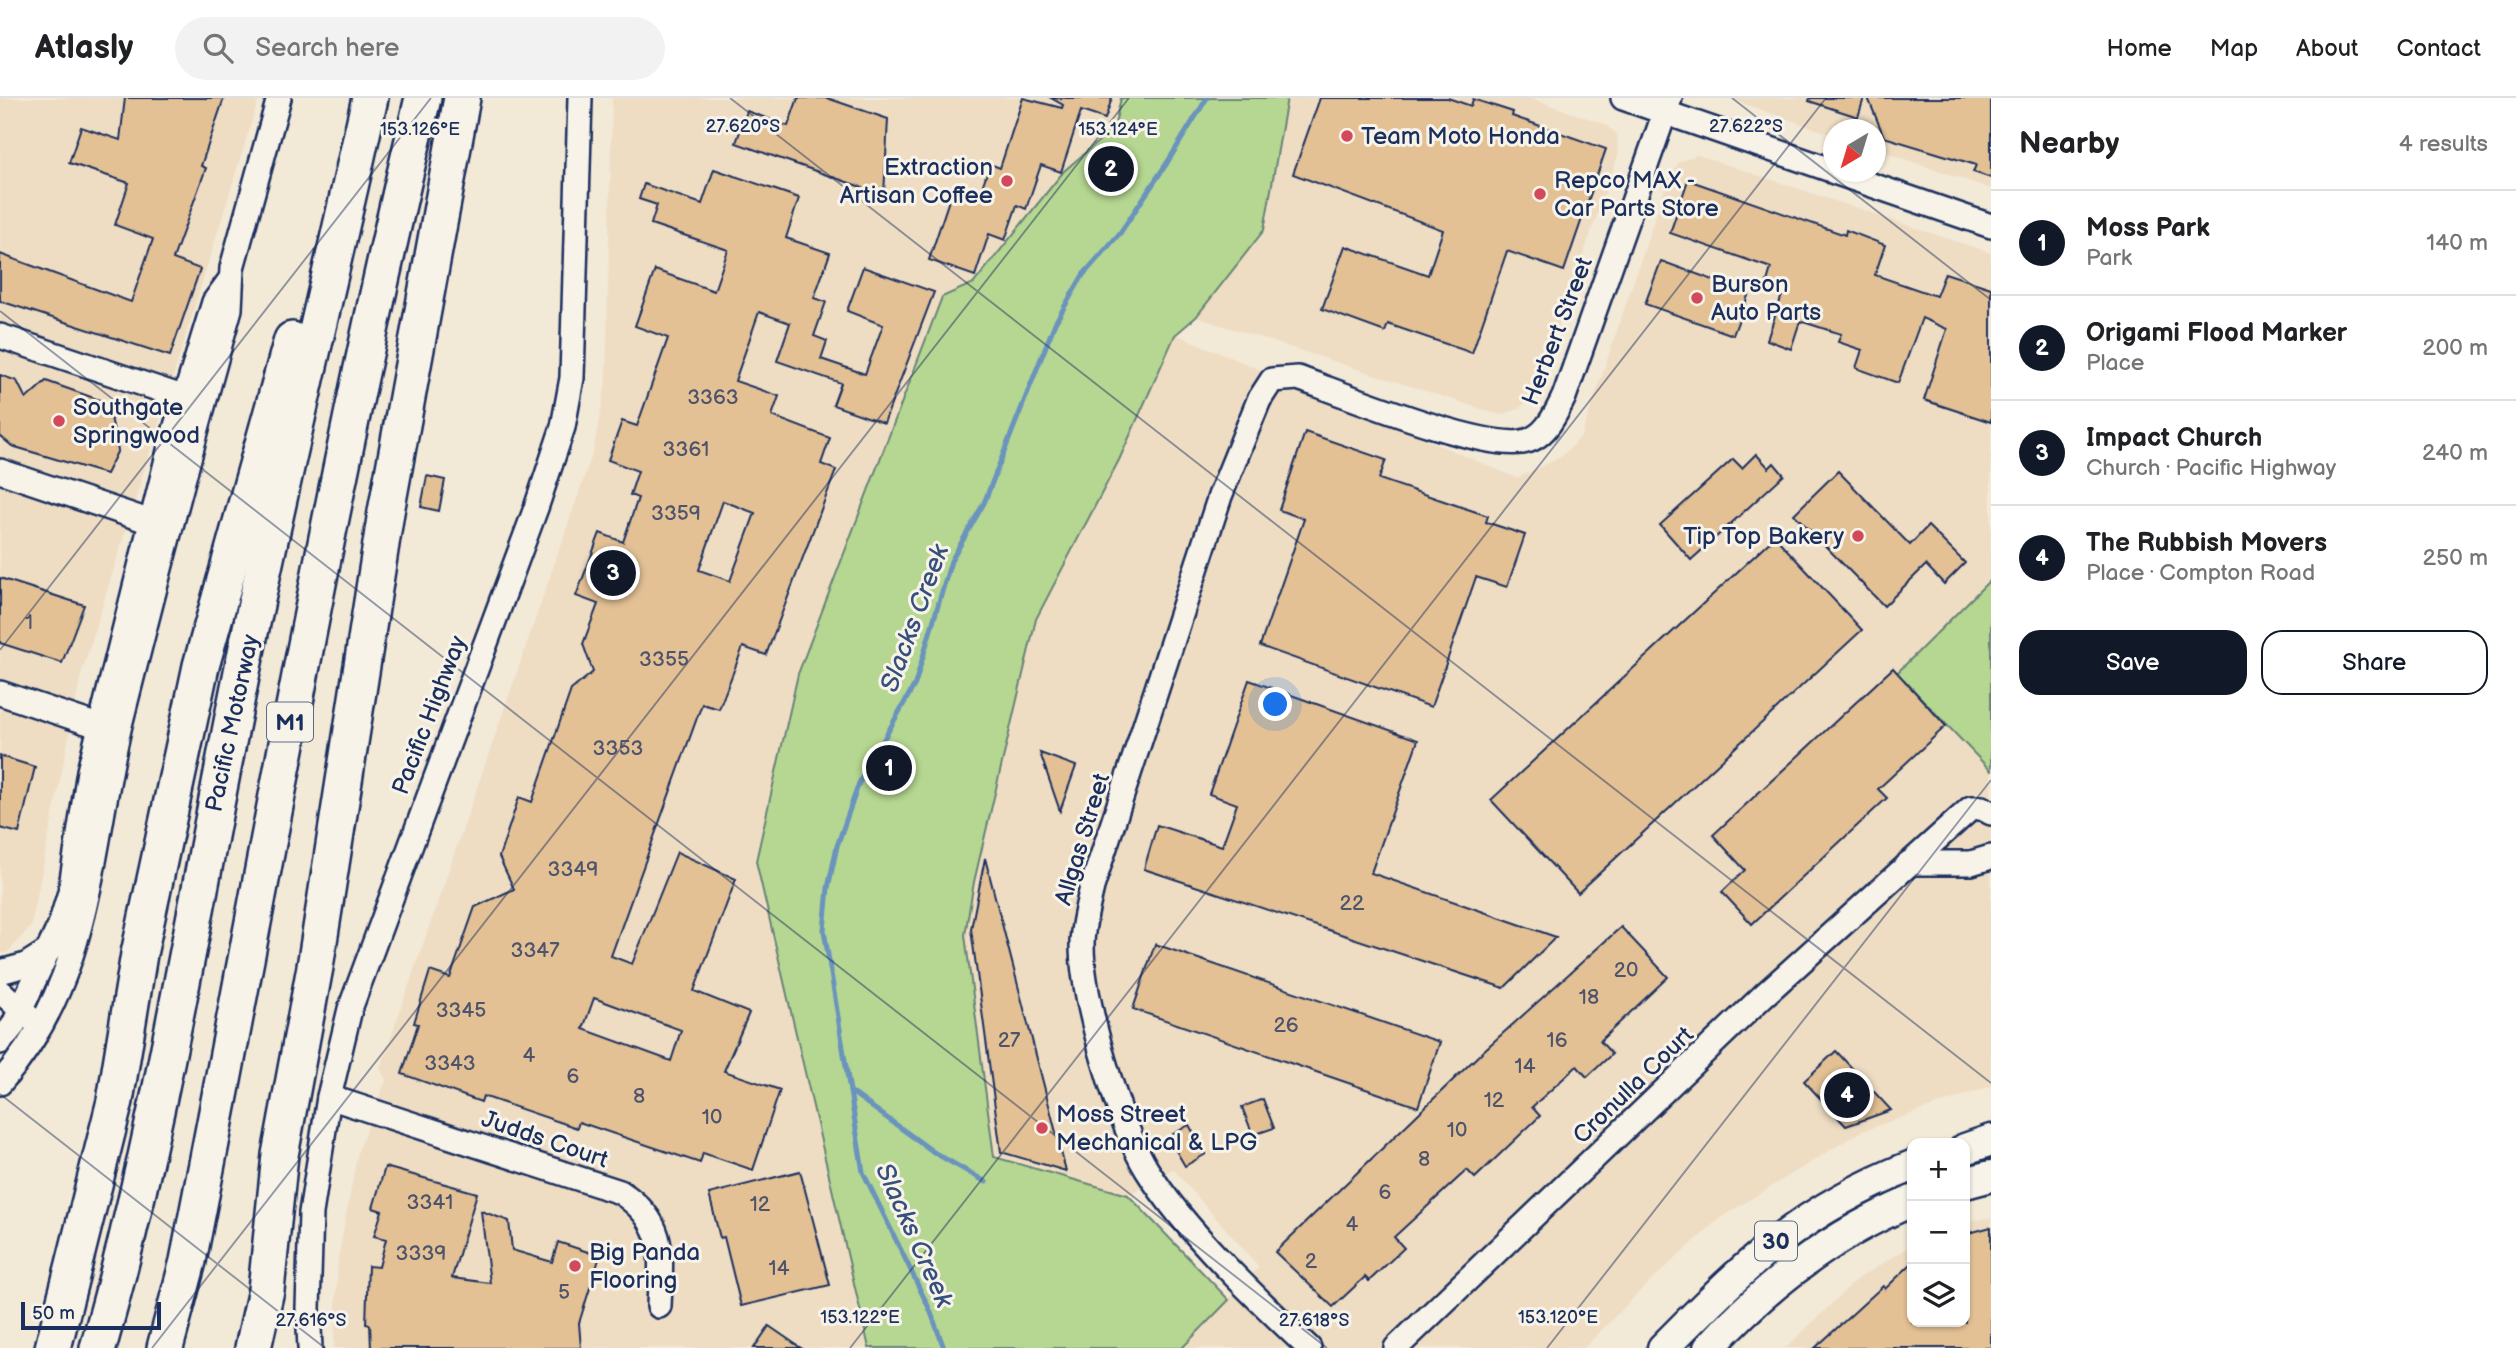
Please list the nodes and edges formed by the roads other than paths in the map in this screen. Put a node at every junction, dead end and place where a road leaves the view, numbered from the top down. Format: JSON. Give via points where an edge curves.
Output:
{"nodes":[{"id":1,"x":279,"y":98,"type":"edge"},
{"id":2,"x":370,"y":98,"type":"edge"},
{"id":3,"x":423,"y":98,"type":"edge"},
{"id":4,"x":462,"y":98,"type":"edge"},
{"id":5,"x":580,"y":98,"type":"edge"},
{"id":6,"x":1623,"y":98,"type":"edge"},
{"id":7,"x":1667,"y":105,"type":"edge"},
{"id":8,"x":1823,"y":167,"type":"edge"},
{"id":9,"x":352,"y":179,"type":"junction"},
{"id":10,"x":1865,"y":182,"type":"edge"},
{"id":11,"x":1991,"y":226,"type":"edge"},
{"id":12,"x":0,"y":336,"type":"edge"},
{"id":13,"x":1272,"y":380,"type":"joint"},
{"id":14,"x":194,"y":401,"type":"junction"},
{"id":15,"x":0,"y":471,"type":"edge"},
{"id":16,"x":151,"y":522,"type":"junction"},
{"id":17,"x":0,"y":693,"type":"edge"},
{"id":18,"x":109,"y":730,"type":"junction"},
{"id":19,"x":1991,"y":813,"type":"edge"},
{"id":20,"x":1991,"y":858,"type":"edge"},
{"id":21,"x":1909,"y":863,"type":"junction"},
{"id":22,"x":52,"y":948,"type":"junction"},
{"id":23,"x":0,"y":972,"type":"edge"},
{"id":24,"x":0,"y":991,"type":"edge"},
{"id":25,"x":9,"y":1024,"type":"edge"},
{"id":26,"x":39,"y":1029,"type":"junction"},
{"id":27,"x":0,"y":1083,"type":"edge"},
{"id":28,"x":329,"y":1097,"type":"junction"},
{"id":29,"x":1991,"y":1140,"type":"edge"},
{"id":30,"x":1970,"y":1147,"type":"edge"},
{"id":31,"x":1907,"y":1168,"type":"edge"},
{"id":32,"x":1991,"y":1176,"type":"edge"},
{"id":33,"x":1970,"y":1182,"type":"edge"},
{"id":34,"x":1907,"y":1204,"type":"edge"},
{"id":35,"x":659,"y":1306,"type":"dead end"},
{"id":36,"x":53,"y":1348,"type":"edge"},
{"id":37,"x":98,"y":1348,"type":"edge"},
{"id":38,"x":164,"y":1348,"type":"edge"},
{"id":39,"x":253,"y":1348,"type":"edge"},
{"id":40,"x":310,"y":1348,"type":"edge"},
{"id":41,"x":1309,"y":1348,"type":"edge"},
{"id":42,"x":1396,"y":1348,"type":"edge"},
{"id":43,"x":1663,"y":1348,"type":"edge"},
{"id":44,"x":1709,"y":1348,"type":"edge"}],
"edges":[{"from":1,"to":14,"type":"street","via":[[230,280],[230,309]]},
{"from":2,"to":9,"type":"highway","name":"Pacific Motorway","number":"M1"},
{"from":3,"to":38,"type":"highway","number":"M1","via":[[376,294],[303,649],[188,1261]]},
{"from":4,"to":39,"type":"highway","via":[[386,512],[315,967],[280,1155],[266,1290]]},
{"from":5,"to":28,"type":"street","name":"Pacific Highway","via":[[572,378],[563,427],[350,1009]]},
{"from":6,"to":7,"type":"street"},
{"from":7,"to":8,"type":"street"},
{"from":7,"to":13,"type":"street","name":"Herbert Street","via":[[1564,397],[1548,428],[1523,442],[1482,440],[1298,379]]},
{"from":9,"to":36,"type":"highway","via":[[323,218],[201,666],[139,954],[115,1101]]},
{"from":9,"to":37,"type":"highway","name":"Pacific Motorway","number":"M1","via":[[243,667],[151,1135]]},
{"from":10,"to":11,"type":"street"},
{"from":12,"to":14,"type":"street"},
{"from":13,"to":41,"type":"street","name":"Allgas Street","via":[[1259,400],[1220,496],[1096,874],[1085,919],[1083,966],[1121,1114],[1146,1170],[1217,1254]]},
{"from":14,"to":16,"type":"street"},
{"from":14,"to":18,"type":"street"},
{"from":15,"to":16,"type":"street"},
{"from":16,"to":18,"type":"street"},
{"from":17,"to":18,"type":"street"},
{"from":18,"to":22,"type":"street","via":[[87,784],[70,892]]},
{"from":18,"to":26,"type":"street","via":[[85,913],[63,984]]},
{"from":19,"to":21,"type":"street","name":"Cronulla Court","via":[[1971,808]]},
{"from":20,"to":21,"type":"street","via":[[1971,863]]},
{"from":21,"to":42,"type":"street","name":"Cronulla Court","via":[[1763,996]]},
{"from":22,"to":23,"type":"street","via":[[26,965]]},
{"from":22,"to":25,"type":"street"},
{"from":24,"to":25,"type":"street"},
{"from":25,"to":26,"type":"street"},
{"from":26,"to":27,"type":"street"},
{"from":28,"to":35,"type":"street","name":"Judds Court","via":[[620,1192],[642,1206],[654,1228],[661,1254]]},
{"from":28,"to":40,"type":"street","name":"Pacific Highway","via":[[310,1232]]},
{"from":29,"to":30,"type":"main road"},
{"from":31,"to":43,"type":"main road","number":"30","via":[[1869,1183],[1797,1225],[1734,1275]]},
{"from":32,"to":33,"type":"main road"},
{"from":34,"to":44,"type":"main road","number":"30","via":[[1784,1277]]}]}
